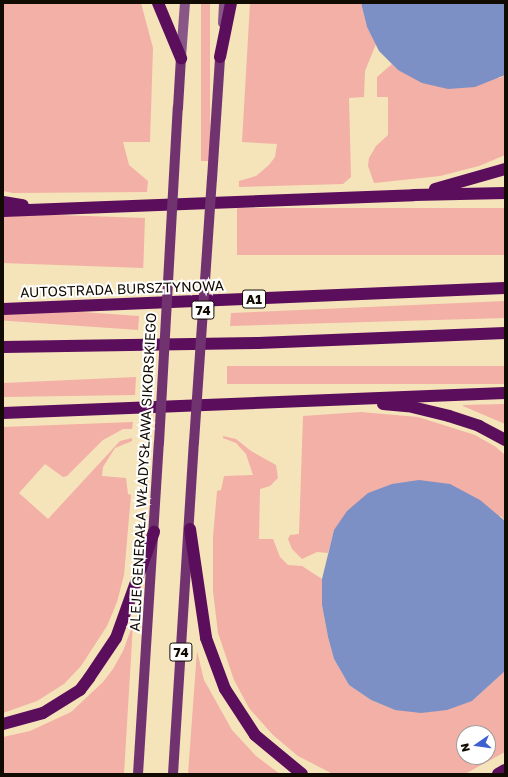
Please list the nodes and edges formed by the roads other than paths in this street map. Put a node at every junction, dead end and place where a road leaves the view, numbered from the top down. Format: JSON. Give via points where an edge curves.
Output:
{"nodes":[{"id":1,"x":158,"y":3,"type":"edge"},
{"id":2,"x":185,"y":3,"type":"edge"},
{"id":3,"x":224,"y":3,"type":"edge"},
{"id":4,"x":231,"y":3,"type":"edge"},
{"id":5,"x":220,"y":57,"type":"junction"},
{"id":6,"x":181,"y":58,"type":"junction"},
{"id":7,"x":505,"y":169,"type":"edge"},
{"id":8,"x":505,"y":193,"type":"edge"},
{"id":9,"x":414,"y":194,"type":"junction"},
{"id":10,"x":3,"y":202,"type":"edge"},
{"id":11,"x":54,"y":208,"type":"junction"},
{"id":12,"x":3,"y":211,"type":"edge"},
{"id":13,"x":505,"y":288,"type":"edge"},
{"id":14,"x":3,"y":309,"type":"edge"},
{"id":15,"x":505,"y":333,"type":"edge"},
{"id":16,"x":3,"y":347,"type":"edge"},
{"id":17,"x":505,"y":392,"type":"edge"},
{"id":18,"x":322,"y":401,"type":"junction"},
{"id":19,"x":3,"y":415,"type":"edge"},
{"id":20,"x":505,"y":440,"type":"edge"},
{"id":21,"x":190,"y":530,"type":"junction"},
{"id":22,"x":154,"y":532,"type":"junction"},
{"id":23,"x":3,"y":724,"type":"edge"},
{"id":24,"x":505,"y":770,"type":"edge"},
{"id":25,"x":138,"y":774,"type":"edge"},
{"id":26,"x":173,"y":774,"type":"edge"},
{"id":27,"x":302,"y":774,"type":"edge"},
{"id":28,"x":498,"y":774,"type":"edge"}],
"edges":[{"from":1,"to":6,"type":"highway"},
{"from":2,"to":6,"type":"main road","name":"ALEJE GENERAŁA WŁADYSŁAWA SIKORSKIEGO"},
{"from":3,"to":5,"type":"main road"},
{"from":4,"to":5,"type":"highway"},
{"from":5,"to":21,"type":"main road","number":"74","bridge":true},
{"from":6,"to":22,"type":"main road","name":"ALEJE GENERAŁA WŁADYSŁAWA SIKORSKIEGO","bridge":true},
{"from":7,"to":9,"type":"highway"},
{"from":8,"to":9,"type":"highway"},
{"from":9,"to":11,"type":"highway"},
{"from":10,"to":11,"type":"highway"},
{"from":11,"to":12,"type":"highway"},
{"from":13,"to":14,"type":"highway","name":"AUTOSTRADA BURSZTYNOWA","number":"A1"},
{"from":15,"to":16,"type":"highway","via":[[258,343]]},
{"from":17,"to":18,"type":"highway"},
{"from":18,"to":19,"type":"highway"},
{"from":18,"to":20,"type":"highway","via":[[408,406],[479,426]]},
{"from":21,"to":26,"type":"main road","number":"74"},
{"from":21,"to":27,"type":"highway","via":[[206,638],[225,689],[255,735]]},
{"from":22,"to":23,"type":"highway","via":[[116,638],[80,690],[43,713]]},
{"from":22,"to":25,"type":"main road","name":"ALEJE GENERAŁA WŁADYSŁAWA SIKORSKIEGO"},
{"from":24,"to":28,"type":"highway"}]}
